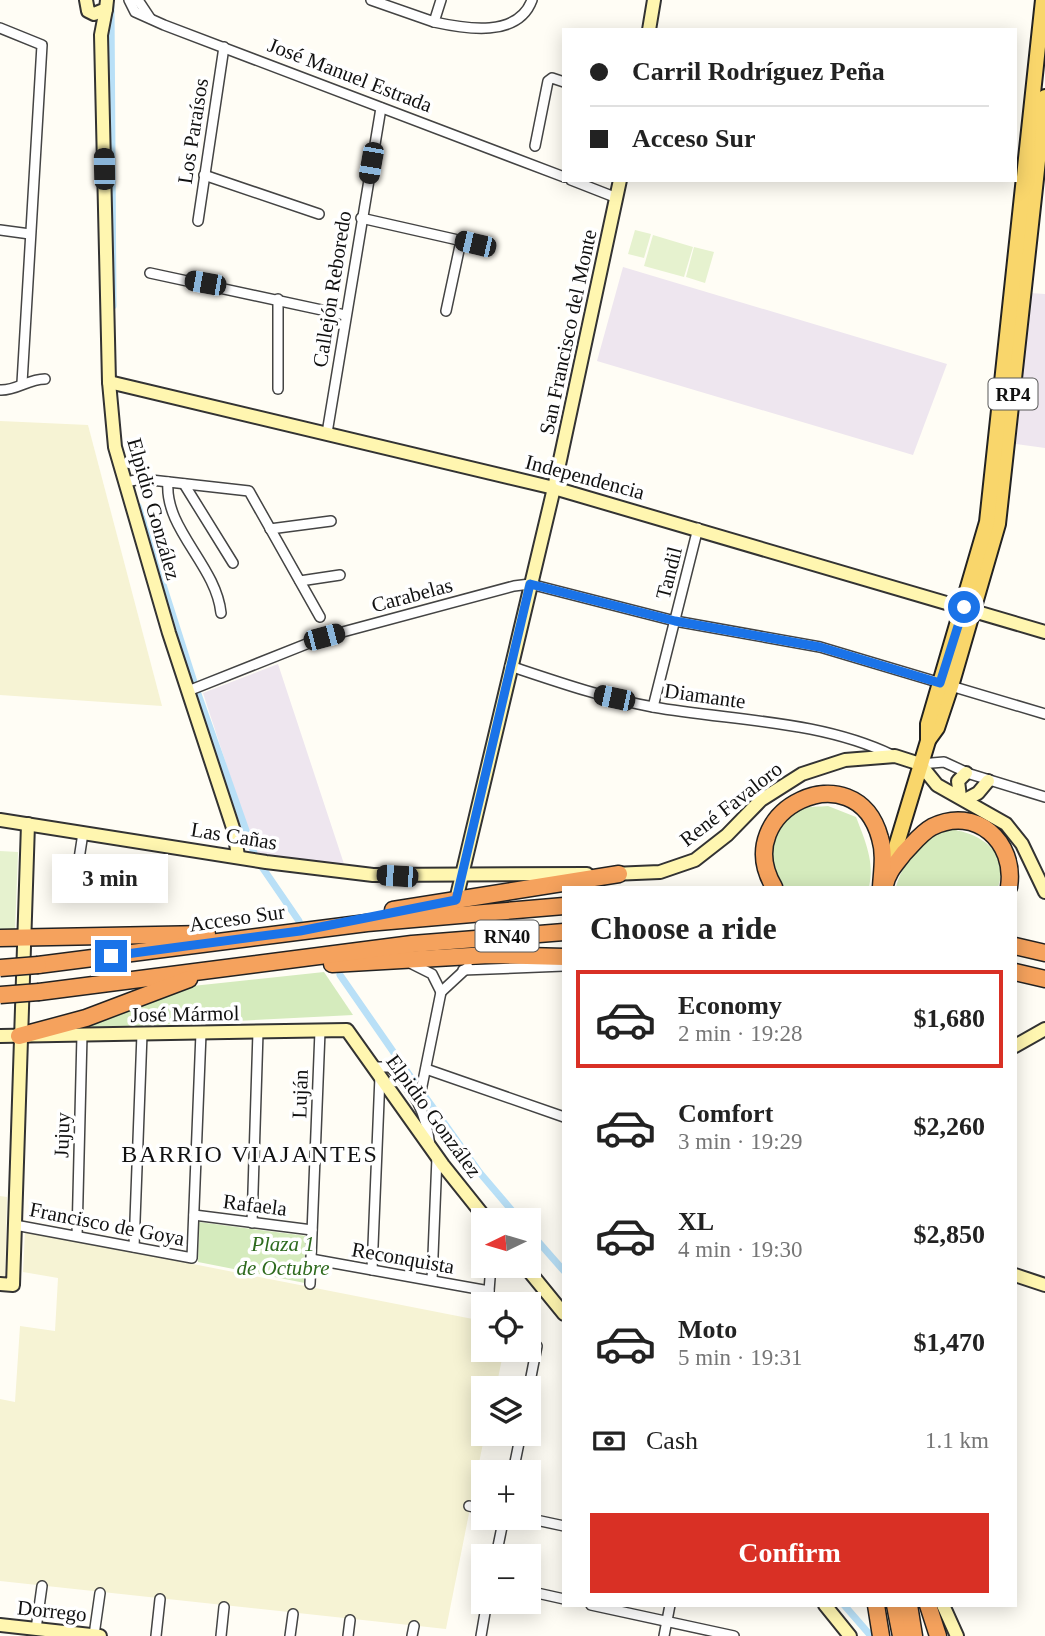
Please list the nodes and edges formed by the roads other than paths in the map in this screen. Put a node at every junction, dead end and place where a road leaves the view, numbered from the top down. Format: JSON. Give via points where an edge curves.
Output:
{"nodes":[{"id":1,"x":129,"y":0,"type":"edge"},
{"id":2,"x":138,"y":0,"type":"edge"},
{"id":3,"x":371,"y":0,"type":"edge"},
{"id":4,"x":441,"y":0,"type":"edge"},
{"id":5,"x":532,"y":0,"type":"edge"},
{"id":6,"x":654,"y":0,"type":"edge"},
{"id":7,"x":1043,"y":0,"type":"edge"},
{"id":8,"x":86,"y":4,"type":"edge"},
{"id":9,"x":107,"y":5,"type":"edge"},
{"id":10,"x":151,"y":19,"type":"junction"},
{"id":11,"x":434,"y":22,"type":"junction"},
{"id":12,"x":0,"y":28,"type":"edge"},
{"id":13,"x":649,"y":28,"type":"edge"},
{"id":14,"x":101,"y":35,"type":"junction"},
{"id":15,"x":224,"y":47,"type":"junction"},
{"id":16,"x":562,"y":81,"type":"edge"},
{"id":17,"x":1045,"y":97,"type":"edge"},
{"id":18,"x":381,"y":108,"type":"junction"},
{"id":19,"x":535,"y":146,"type":"dead end"},
{"id":20,"x":204,"y":175,"type":"junction"},
{"id":21,"x":562,"y":176,"type":"edge"},
{"id":22,"x":576,"y":182,"type":"edge"},
{"id":23,"x":620,"y":182,"type":"edge"},
{"id":24,"x":617,"y":198,"type":"junction"},
{"id":25,"x":319,"y":214,"type":"dead end"},
{"id":26,"x":361,"y":218,"type":"junction"},
{"id":27,"x":198,"y":221,"type":"dead end"},
{"id":28,"x":0,"y":230,"type":"edge"},
{"id":29,"x":30,"y":234,"type":"junction"},
{"id":30,"x":461,"y":241,"type":"junction"},
{"id":31,"x":489,"y":247,"type":"dead end"},
{"id":32,"x":150,"y":273,"type":"dead end"},
{"id":33,"x":278,"y":299,"type":"junction"},
{"id":34,"x":446,"y":310,"type":"dead end"},
{"id":35,"x":345,"y":314,"type":"junction"},
{"id":36,"x":45,"y":379,"type":"dead end"},
{"id":37,"x":109,"y":382,"type":"junction"},
{"id":38,"x":22,"y":383,"type":"junction"},
{"id":39,"x":278,"y":389,"type":"dead end"},
{"id":40,"x":0,"y":390,"type":"edge"},
{"id":41,"x":327,"y":433,"type":"junction"},
{"id":42,"x":125,"y":482,"type":"junction"},
{"id":43,"x":168,"y":482,"type":"junction"},
{"id":44,"x":184,"y":484,"type":"junction"},
{"id":45,"x":554,"y":488,"type":"junction"},
{"id":46,"x":331,"y":521,"type":"dead end"},
{"id":47,"x":698,"y":528,"type":"junction"},
{"id":48,"x":270,"y":529,"type":"junction"},
{"id":49,"x":233,"y":563,"type":"dead end"},
{"id":50,"x":340,"y":575,"type":"dead end"},
{"id":51,"x":300,"y":581,"type":"junction"},
{"id":52,"x":530,"y":584,"type":"junction"},
{"id":53,"x":969,"y":608,"type":"junction"},
{"id":54,"x":221,"y":613,"type":"dead end"},
{"id":55,"x":320,"y":617,"type":"dead end"},
{"id":56,"x":675,"y":621,"type":"junction"},
{"id":57,"x":1045,"y":632,"type":"edge"},
{"id":58,"x":510,"y":666,"type":"junction"},
{"id":59,"x":946,"y":685,"type":"junction"},
{"id":60,"x":188,"y":691,"type":"junction"},
{"id":61,"x":653,"y":707,"type":"junction"},
{"id":62,"x":1045,"y":714,"type":"edge"},
{"id":63,"x":895,"y":756,"type":"junction"},
{"id":64,"x":920,"y":764,"type":"junction"},
{"id":65,"x":966,"y":773,"type":"junction"},
{"id":66,"x":988,"y":780,"type":"junction"},
{"id":67,"x":1045,"y":797,"type":"edge"},
{"id":68,"x":963,"y":798,"type":"junction"},
{"id":69,"x":0,"y":820,"type":"edge"},
{"id":70,"x":28,"y":824,"type":"junction"},
{"id":71,"x":83,"y":833,"type":"junction"},
{"id":72,"x":238,"y":856,"type":"junction"},
{"id":73,"x":77,"y":872,"type":"dead end"},
{"id":74,"x":462,"y":874,"type":"junction"},
{"id":75,"x":619,"y":874,"type":"junction"},
{"id":76,"x":884,"y":882,"type":"edge"},
{"id":77,"x":774,"y":886,"type":"edge"},
{"id":78,"x":1009,"y":886,"type":"edge"},
{"id":79,"x":1045,"y":892,"type":"edge"},
{"id":80,"x":456,"y":900,"type":"junction"},
{"id":81,"x":562,"y":906,"type":"edge"},
{"id":82,"x":303,"y":930,"type":"junction"},
{"id":83,"x":562,"y":932,"type":"edge"},
{"id":84,"x":22,"y":936,"type":"junction"},
{"id":85,"x":0,"y":938,"type":"edge"},
{"id":86,"x":1017,"y":946,"type":"edge"},
{"id":87,"x":1045,"y":953,"type":"edge"},
{"id":88,"x":489,"y":955,"type":"junction"},
{"id":89,"x":562,"y":957,"type":"edge"},
{"id":90,"x":394,"y":960,"type":"junction"},
{"id":91,"x":253,"y":964,"type":"junction"},
{"id":92,"x":232,"y":966,"type":"junction"},
{"id":93,"x":562,"y":966,"type":"edge"},
{"id":94,"x":0,"y":968,"type":"edge"},
{"id":95,"x":463,"y":970,"type":"junction"},
{"id":96,"x":1017,"y":972,"type":"edge"},
{"id":97,"x":1045,"y":979,"type":"edge"},
{"id":98,"x":441,"y":992,"type":"junction"},
{"id":99,"x":0,"y":995,"type":"edge"},
{"id":100,"x":1045,"y":1029,"type":"edge"},
{"id":101,"x":320,"y":1031,"type":"junction"},
{"id":102,"x":201,"y":1032,"type":"junction"},
{"id":103,"x":258,"y":1032,"type":"junction"},
{"id":104,"x":351,"y":1033,"type":"joint"},
{"id":105,"x":142,"y":1034,"type":"junction"},
{"id":106,"x":0,"y":1035,"type":"edge"},
{"id":107,"x":82,"y":1035,"type":"junction"},
{"id":108,"x":19,"y":1036,"type":"junction"},
{"id":109,"x":1017,"y":1045,"type":"edge"},
{"id":110,"x":426,"y":1069,"type":"junction"},
{"id":111,"x":377,"y":1071,"type":"junction"},
{"id":112,"x":415,"y":1095,"type":"junction"},
{"id":113,"x":562,"y":1116,"type":"edge"},
{"id":114,"x":434,"y":1152,"type":"junction"},
{"id":115,"x":478,"y":1208,"type":"edge"},
{"id":116,"x":194,"y":1215,"type":"junction"},
{"id":117,"x":252,"y":1223,"type":"junction"},
{"id":118,"x":15,"y":1225,"type":"junction"},
{"id":119,"x":312,"y":1230,"type":"junction"},
{"id":120,"x":76,"y":1236,"type":"junction"},
{"id":121,"x":134,"y":1247,"type":"junction"},
{"id":122,"x":311,"y":1259,"type":"junction"},
{"id":123,"x":372,"y":1270,"type":"junction"},
{"id":124,"x":1017,"y":1276,"type":"edge"},
{"id":125,"x":490,"y":1278,"type":"edge"},
{"id":126,"x":535,"y":1278,"type":"edge"},
{"id":127,"x":432,"y":1280,"type":"junction"},
{"id":128,"x":7,"y":1284,"type":"edge"},
{"id":129,"x":310,"y":1284,"type":"dead end"},
{"id":130,"x":1045,"y":1285,"type":"edge"},
{"id":131,"x":489,"y":1291,"type":"joint"},
{"id":132,"x":562,"y":1312,"type":"edge"},
{"id":133,"x":541,"y":1520,"type":"edge"},
{"id":134,"x":562,"y":1523,"type":"edge"},
{"id":135,"x":42,"y":1586,"type":"dead end"},
{"id":136,"x":100,"y":1593,"type":"dead end"},
{"id":137,"x":541,"y":1594,"type":"edge"},
{"id":138,"x":562,"y":1599,"type":"edge"},
{"id":139,"x":160,"y":1600,"type":"dead end"},
{"id":140,"x":224,"y":1606,"type":"dead end"},
{"id":141,"x":600,"y":1607,"type":"edge"},
{"id":142,"x":670,"y":1607,"type":"edge"},
{"id":143,"x":827,"y":1607,"type":"edge"},
{"id":144,"x":876,"y":1607,"type":"edge"},
{"id":145,"x":895,"y":1607,"type":"edge"},
{"id":146,"x":909,"y":1607,"type":"edge"},
{"id":147,"x":929,"y":1607,"type":"edge"},
{"id":148,"x":944,"y":1607,"type":"edge"},
{"id":149,"x":293,"y":1614,"type":"dead end"},
{"id":150,"x":485,"y":1614,"type":"edge"},
{"id":151,"x":351,"y":1620,"type":"dead end"},
{"id":152,"x":667,"y":1621,"type":"junction"},
{"id":153,"x":0,"y":1625,"type":"edge"},
{"id":154,"x":36,"y":1629,"type":"junction"},
{"id":155,"x":94,"y":1635,"type":"edge"},
{"id":156,"x":100,"y":1636,"type":"edge"},
{"id":157,"x":156,"y":1636,"type":"edge"},
{"id":158,"x":221,"y":1636,"type":"edge"},
{"id":159,"x":290,"y":1636,"type":"edge"},
{"id":160,"x":348,"y":1636,"type":"edge"},
{"id":161,"x":481,"y":1636,"type":"edge"},
{"id":162,"x":664,"y":1636,"type":"edge"},
{"id":163,"x":733,"y":1636,"type":"edge"},
{"id":164,"x":850,"y":1636,"type":"edge"},
{"id":165,"x":881,"y":1636,"type":"edge"},
{"id":166,"x":901,"y":1636,"type":"edge"},
{"id":167,"x":914,"y":1636,"type":"edge"},
{"id":168,"x":937,"y":1636,"type":"edge"},
{"id":169,"x":957,"y":1636,"type":"edge"}],
"edges":[{"from":1,"to":10,"type":"street","name":"José Manuel Estrada","via":[[135,12]]},
{"from":2,"to":10,"type":"street"},
{"from":3,"to":11,"type":"street"},
{"from":4,"to":11,"type":"street"},
{"from":5,"to":11,"type":"street","via":[[525,15],[511,25],[454,27]]},
{"from":6,"to":13,"type":"street"},
{"from":7,"to":53,"type":"main road","number":"RP4","via":[[994,472]]},
{"from":8,"to":9,"type":"street","via":[[101,13]]},
{"from":8,"to":14,"type":"street","name":"Elpidio González"},
{"from":9,"to":14,"type":"street","name":"Elpidio González"},
{"from":10,"to":15,"type":"street","name":"José Manuel Estrada"},
{"from":12,"to":29,"type":"street","via":[[42,46]]},
{"from":14,"to":37,"type":"street","name":"Elpidio González"},
{"from":15,"to":18,"type":"street","name":"José Manuel Estrada"},
{"from":15,"to":20,"type":"street","name":"Los Paraísos"},
{"from":16,"to":19,"type":"street","via":[[548,81]]},
{"from":17,"to":53,"type":"main road","number":"RP4","via":[[1002,497],[991,553]]},
{"from":18,"to":21,"type":"street","name":"José Manuel Estrada"},
{"from":18,"to":26,"type":"street","name":"Callejón Reboredo"},
{"from":20,"to":25,"type":"street"},
{"from":20,"to":27,"type":"street","name":"Los Paraísos"},
{"from":22,"to":24,"type":"street"},
{"from":23,"to":24,"type":"street","name":"San Francisco del Monte"},
{"from":24,"to":45,"type":"street","name":"San Francisco del Monte"},
{"from":26,"to":30,"type":"street"},
{"from":26,"to":35,"type":"street","name":"Callejón Reboredo"},
{"from":28,"to":29,"type":"street"},
{"from":29,"to":38,"type":"street"},
{"from":30,"to":31,"type":"street"},
{"from":30,"to":34,"type":"street"},
{"from":32,"to":33,"type":"street"},
{"from":33,"to":35,"type":"street"},
{"from":33,"to":39,"type":"street"},
{"from":35,"to":41,"type":"street","name":"Callejón Reboredo"},
{"from":36,"to":38,"type":"street"},
{"from":37,"to":41,"type":"street","name":"Independencia"},
{"from":37,"to":42,"type":"street","name":"Elpidio González","via":[[115,447]]},
{"from":38,"to":40,"type":"street","via":[[12,390]]},
{"from":41,"to":45,"type":"street","name":"Independencia"},
{"from":42,"to":43,"type":"street"},
{"from":42,"to":60,"type":"street","name":"Elpidio González"},
{"from":43,"to":44,"type":"street"},
{"from":43,"to":54,"type":"street","via":[[168,504],[217,589]]},
{"from":44,"to":48,"type":"street","via":[[249,491]]},
{"from":44,"to":49,"type":"street"},
{"from":45,"to":47,"type":"street","name":"Independencia"},
{"from":45,"to":52,"type":"street","name":"San Francisco del Monte"},
{"from":46,"to":48,"type":"street"},
{"from":47,"to":53,"type":"street","name":"Independencia"},
{"from":47,"to":56,"type":"street","name":"Tandil"},
{"from":48,"to":51,"type":"street"},
{"from":50,"to":51,"type":"street"},
{"from":51,"to":55,"type":"street"},
{"from":52,"to":56,"type":"street"},
{"from":52,"to":58,"type":"street","name":"San Francisco del Monte"},
{"from":52,"to":60,"type":"street","name":"Carabelas","via":[[324,637]]},
{"from":53,"to":57,"type":"street","name":"Independencia"},
{"from":53,"to":59,"type":"main road","number":"RP4"},
{"from":56,"to":59,"type":"street","via":[[820,647]]},
{"from":56,"to":61,"type":"street","name":"Tandil"},
{"from":58,"to":61,"type":"street","name":"Diamante","via":[[594,694]]},
{"from":58,"to":74,"type":"street","name":"San Francisco del Monte"},
{"from":59,"to":62,"type":"street"},
{"from":59,"to":64,"type":"main road","number":"RP4","via":[[928,723]]},
{"from":60,"to":72,"type":"street","name":"Elpidio González"},
{"from":61,"to":63,"type":"street","name":"Diamante","via":[[813,730]]},
{"from":63,"to":64,"type":"street","name":"René Favaloro"},
{"from":63,"to":75,"type":"street","name":"René Favaloro","via":[[845,760],[802,774],[761,800],[695,860],[660,872]]},
{"from":64,"to":65,"type":"street","via":[[941,761]]},
{"from":64,"to":68,"type":"street","name":"René Favaloro","via":[[933,782]]},
{"from":64,"to":76,"type":"main road","number":"RP4"},
{"from":65,"to":66,"type":"street"},
{"from":65,"to":68,"type":"street","via":[[958,781]]},
{"from":66,"to":67,"type":"street"},
{"from":66,"to":68,"type":"street","via":[[978,793]]},
{"from":68,"to":79,"type":"street","name":"René Favaloro","via":[[995,815],[1015,834]]},
{"from":69,"to":70,"type":"street","name":"Las Cañas"},
{"from":70,"to":71,"type":"street","name":"Las Cañas"},
{"from":70,"to":84,"type":"street"},
{"from":71,"to":72,"type":"street","name":"Las Cañas"},
{"from":71,"to":73,"type":"street"},
{"from":72,"to":74,"type":"street","name":"Las Cañas","via":[[397,876]]},
{"from":74,"to":75,"type":"street","name":"René Favaloro"},
{"from":74,"to":80,"type":"street","name":"San Francisco del Monte"},
{"from":75,"to":80,"type":"highway"},
{"from":76,"to":77,"type":"highway","via":[[877,827],[857,802],[831,793],[800,800],[769,828],[765,862]]},
{"from":76,"to":78,"type":"highway","via":[[930,828],[958,820],[976,823],[998,839],[1008,857]]},
{"from":80,"to":82,"type":"highway"},
{"from":81,"to":82,"type":"highway","name":"Acceso Sur","number":"RN40"},
{"from":82,"to":84,"type":"highway","via":[[131,938]]},
{"from":82,"to":94,"type":"highway","name":"Acceso Sur","number":"RN40","bridge":true},
{"from":83,"to":91,"type":"highway","number":"RN40","via":[[437,941]]},
{"from":84,"to":85,"type":"highway"},
{"from":84,"to":108,"type":"street"},
{"from":86,"to":87,"type":"highway"},
{"from":88,"to":89,"type":"highway"},
{"from":88,"to":90,"type":"highway"},
{"from":88,"to":95,"type":"street"},
{"from":90,"to":91,"type":"highway"},
{"from":90,"to":98,"type":"street","via":[[428,971]]},
{"from":91,"to":92,"type":"highway","number":"RN40"},
{"from":92,"to":99,"type":"highway","number":"RN40","bridge":true},
{"from":92,"to":108,"type":"highway","via":[[86,1018]]},
{"from":93,"to":95,"type":"street"},
{"from":95,"to":98,"type":"street"},
{"from":96,"to":97,"type":"highway"},
{"from":98,"to":110,"type":"street"},
{"from":100,"to":109,"type":"street"},
{"from":101,"to":103,"type":"street","name":"José Mármol"},
{"from":101,"to":104,"type":"street","name":"José Mármol"},
{"from":101,"to":119,"type":"street","name":"Luján"},
{"from":102,"to":103,"type":"street","name":"José Mármol"},
{"from":102,"to":105,"type":"street","name":"José Mármol"},
{"from":102,"to":116,"type":"street"},
{"from":103,"to":117,"type":"street"},
{"from":104,"to":111,"type":"street","name":"Elpidio González"},
{"from":105,"to":107,"type":"street","name":"José Mármol"},
{"from":105,"to":121,"type":"street"},
{"from":106,"to":108,"type":"street","name":"José Mármol"},
{"from":107,"to":108,"type":"street","name":"José Mármol"},
{"from":107,"to":120,"type":"street","name":"Jujuy"},
{"from":108,"to":118,"type":"street"},
{"from":110,"to":112,"type":"street","via":[[421,1091]]},
{"from":110,"to":113,"type":"street"},
{"from":111,"to":112,"type":"street","via":[[390,1067]]},
{"from":111,"to":114,"type":"street","name":"Elpidio González"},
{"from":111,"to":123,"type":"street"},
{"from":112,"to":114,"type":"street"},
{"from":114,"to":115,"type":"street","name":"Elpidio González"},
{"from":114,"to":127,"type":"street"},
{"from":116,"to":117,"type":"street","name":"Rafaela"},
{"from":116,"to":121,"type":"street","name":"Francisco de Goya","via":[[192,1258]]},
{"from":117,"to":119,"type":"street","name":"Rafaela"},
{"from":118,"to":120,"type":"street","name":"Francisco de Goya"},
{"from":118,"to":128,"type":"street"},
{"from":119,"to":122,"type":"street","name":"Luján"},
{"from":120,"to":121,"type":"street","name":"Francisco de Goya"},
{"from":122,"to":123,"type":"street","name":"Reconquista"},
{"from":122,"to":129,"type":"street","name":"Luján"},
{"from":123,"to":127,"type":"street","name":"Reconquista"},
{"from":124,"to":130,"type":"street"},
{"from":125,"to":131,"type":"street"},
{"from":126,"to":132,"type":"street"},
{"from":127,"to":131,"type":"street","name":"Reconquista"},
{"from":133,"to":134,"type":"street"},
{"from":135,"to":154,"type":"street"},
{"from":136,"to":155,"type":"street"},
{"from":137,"to":138,"type":"street"},
{"from":139,"to":157,"type":"street"},
{"from":140,"to":158,"type":"street"},
{"from":141,"to":152,"type":"street"},
{"from":142,"to":152,"type":"street"},
{"from":143,"to":164,"type":"street"},
{"from":144,"to":165,"type":"highway"},
{"from":145,"to":166,"type":"highway"},
{"from":146,"to":167,"type":"highway"},
{"from":147,"to":168,"type":"highway"},
{"from":148,"to":169,"type":"street"},
{"from":149,"to":159,"type":"street"},
{"from":150,"to":161,"type":"street"},
{"from":151,"to":160,"type":"street"},
{"from":152,"to":162,"type":"street"},
{"from":152,"to":163,"type":"street"},
{"from":153,"to":154,"type":"street","name":"Dorrego"},
{"from":154,"to":155,"type":"street","name":"Dorrego"},
{"from":155,"to":156,"type":"street","name":"Dorrego"}]}
